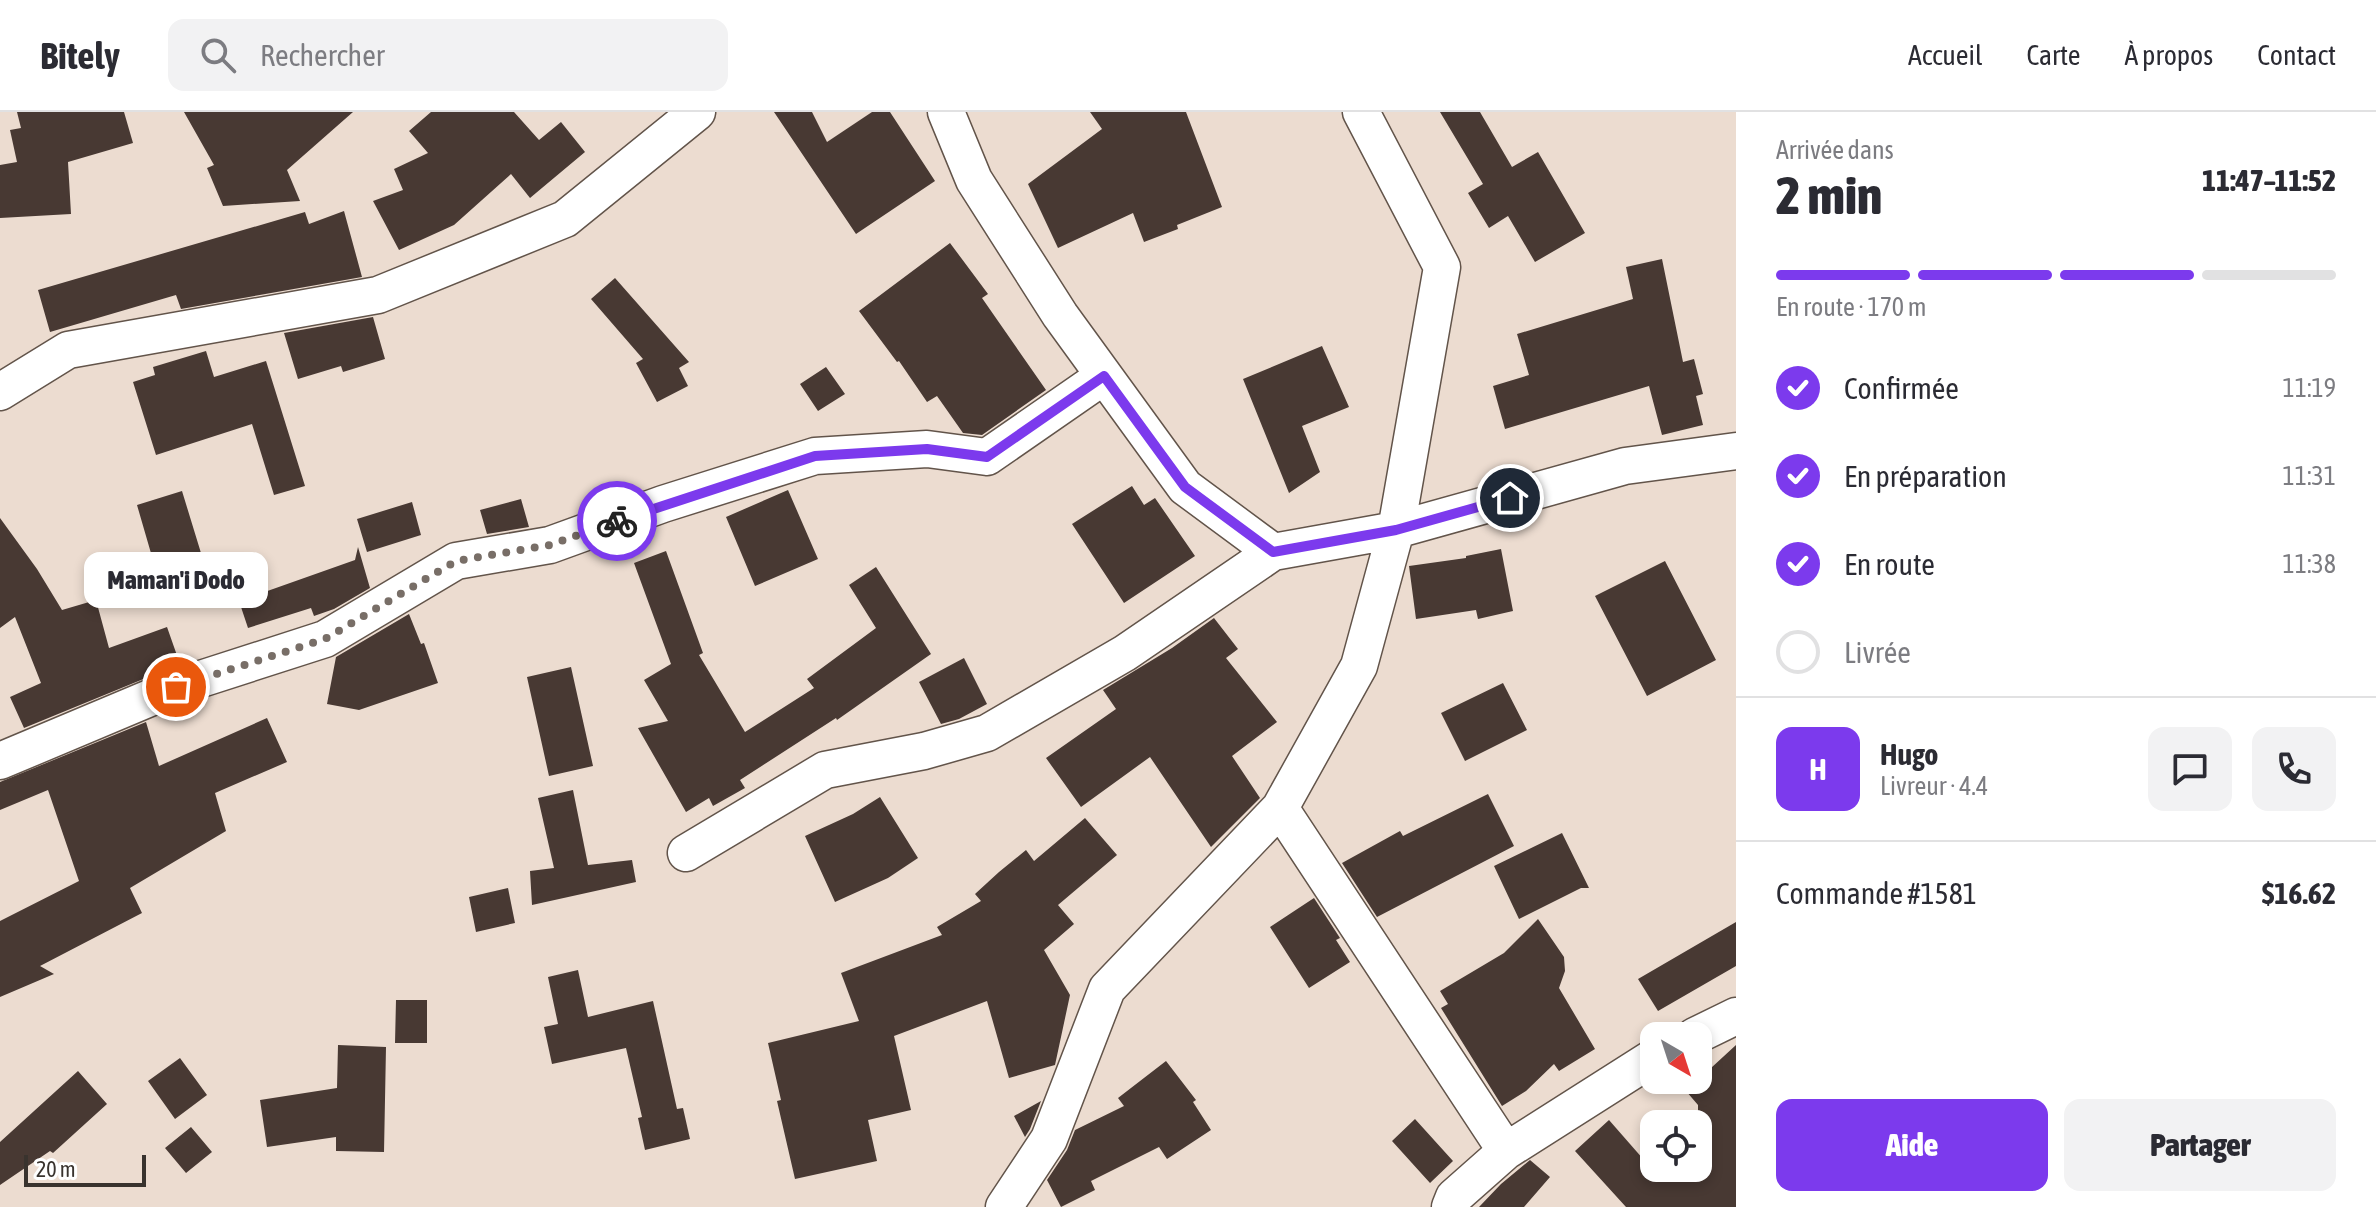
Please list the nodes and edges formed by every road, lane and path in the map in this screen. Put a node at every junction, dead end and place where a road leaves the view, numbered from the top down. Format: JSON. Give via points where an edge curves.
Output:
{"nodes":[{"id":1,"x":697,"y":112,"type":"edge"},
{"id":2,"x":946,"y":112,"type":"edge"},
{"id":3,"x":1361,"y":112,"type":"edge"},
{"id":4,"x":1104,"y":376,"type":"junction"},
{"id":5,"x":0,"y":392,"type":"edge"},
{"id":6,"x":1736,"y":451,"type":"edge"},
{"id":7,"x":1396,"y":530,"type":"junction"},
{"id":8,"x":1273,"y":552,"type":"junction"},
{"id":9,"x":0,"y":761,"type":"edge"},
{"id":10,"x":1280,"y":808,"type":"junction"},
{"id":11,"x":686,"y":853,"type":"dead end"},
{"id":12,"x":1736,"y":1016,"type":"edge"},
{"id":13,"x":1712,"y":1028,"type":"edge"},
{"id":14,"x":1640,"y":1066,"type":"edge"},
{"id":15,"x":1506,"y":1151,"type":"junction"},
{"id":16,"x":1004,"y":1207,"type":"edge"},
{"id":17,"x":1450,"y":1207,"type":"edge"}],
"edges":[{"from":1,"to":5,"type":"street","via":[[565,219],[378,295],[68,350]]},
{"from":2,"to":4,"type":"street","via":[[974,180]]},
{"from":3,"to":7,"type":"street","via":[[1442,267]]},
{"from":4,"to":8,"type":"street","via":[[1185,487]]},
{"from":4,"to":9,"type":"street","via":[[987,457],[927,449],[815,456],[550,545],[456,561],[325,639],[176,687]]},
{"from":6,"to":7,"type":"street","via":[[1625,466]]},
{"from":7,"to":8,"type":"street"},
{"from":7,"to":10,"type":"street","via":[[1359,666]]},
{"from":8,"to":11,"type":"street","via":[[1125,653],[987,733],[825,770]]},
{"from":10,"to":15,"type":"street"},
{"from":10,"to":16,"type":"street","via":[[1107,989],[1049,1139]]},
{"from":12,"to":13,"type":"street"},
{"from":14,"to":15,"type":"street"},
{"from":15,"to":17,"type":"street","via":[[1454,1197]]}]}
